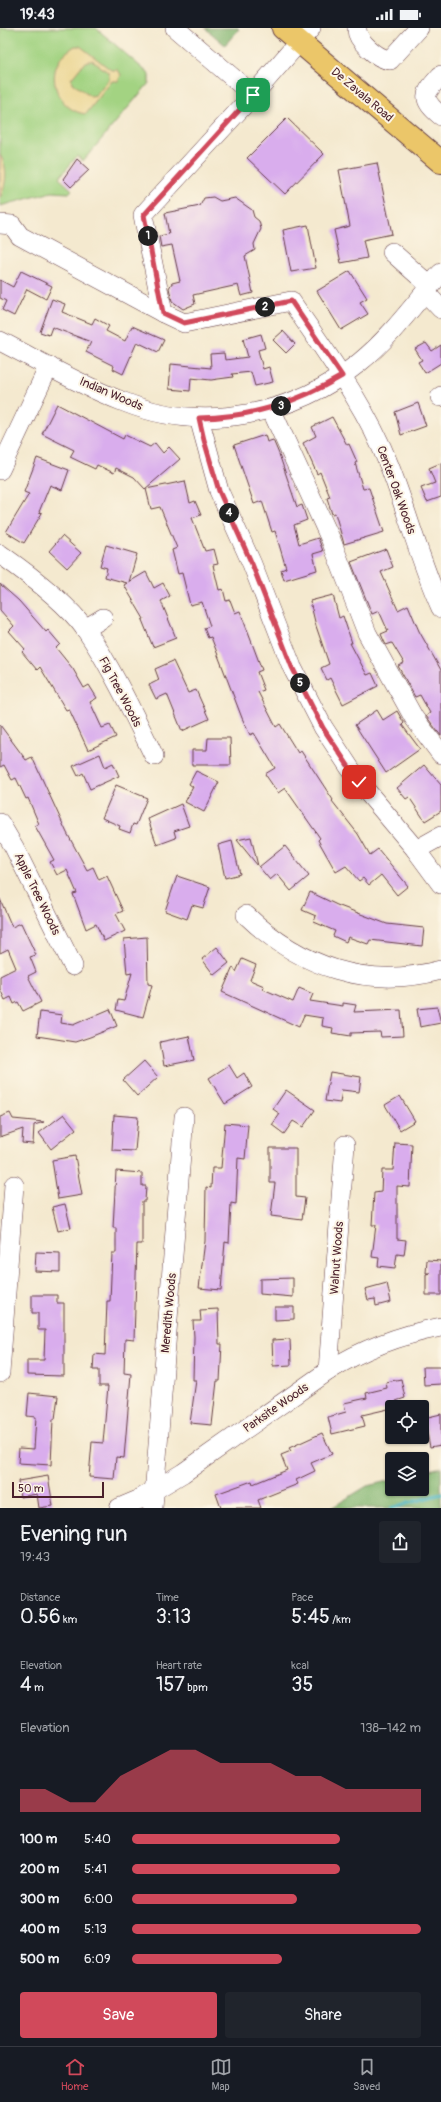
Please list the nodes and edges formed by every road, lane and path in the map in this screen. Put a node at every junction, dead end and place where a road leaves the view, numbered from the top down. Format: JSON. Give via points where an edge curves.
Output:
{"nodes":[{"id":1,"x":174,"y":28,"type":"edge"},
{"id":2,"x":283,"y":28,"type":"edge"},
{"id":3,"x":357,"y":28,"type":"edge"},
{"id":4,"x":419,"y":28,"type":"edge"},
{"id":5,"x":305,"y":35,"type":"edge"},
{"id":6,"x":441,"y":75,"type":"edge"},
{"id":7,"x":253,"y":95,"type":"junction"},
{"id":8,"x":441,"y":116,"type":"edge"},
{"id":9,"x":441,"y":162,"type":"edge"},
{"id":10,"x":0,"y":224,"type":"edge"},
{"id":11,"x":392,"y":252,"type":"dead end"},
{"id":12,"x":432,"y":283,"type":"edge"},
{"id":13,"x":441,"y":309,"type":"edge"},
{"id":14,"x":163,"y":313,"type":"junction"},
{"id":15,"x":0,"y":341,"type":"edge"},
{"id":16,"x":49,"y":366,"type":"junction"},
{"id":17,"x":342,"y":376,"type":"junction"},
{"id":18,"x":271,"y":409,"type":"junction"},
{"id":19,"x":199,"y":418,"type":"junction"},
{"id":20,"x":5,"y":447,"type":"edge"},
{"id":21,"x":0,"y":470,"type":"edge"},
{"id":22,"x":0,"y":554,"type":"edge"},
{"id":23,"x":441,"y":608,"type":"edge"},
{"id":24,"x":103,"y":618,"type":"dead end"},
{"id":25,"x":85,"y":629,"type":"junction"},
{"id":26,"x":441,"y":754,"type":"edge"},
{"id":27,"x":154,"y":756,"type":"dead end"},
{"id":28,"x":0,"y":823,"type":"edge"},
{"id":29,"x":441,"y":836,"type":"edge"},
{"id":30,"x":416,"y":850,"type":"junction"},
{"id":31,"x":441,"y":884,"type":"edge"},
{"id":32,"x":246,"y":915,"type":"dead end"},
{"id":33,"x":73,"y":966,"type":"dead end"},
{"id":34,"x":441,"y":970,"type":"edge"},
{"id":35,"x":184,"y":1117,"type":"dead end"},
{"id":36,"x":345,"y":1145,"type":"dead end"},
{"id":37,"x":14,"y":1185,"type":"dead end"},
{"id":38,"x":441,"y":1327,"type":"edge"},
{"id":39,"x":328,"y":1371,"type":"junction"},
{"id":40,"x":0,"y":1373,"type":"edge"},
{"id":41,"x":154,"y":1499,"type":"edge"},
{"id":42,"x":119,"y":1508,"type":"edge"}],
"edges":[{"from":1,"to":7,"type":"street"},
{"from":2,"to":5,"type":"main road","name":"De Zavala Road"},
{"from":3,"to":4,"type":"street","via":[[360,40],[384,60],[390,60]]},
{"from":5,"to":7,"type":"street"},
{"from":5,"to":9,"type":"main road","name":"De Zavala Road"},
{"from":6,"to":8,"type":"street","via":[[429,88],[426,97],[429,105]]},
{"from":7,"to":14,"type":"street","via":[[144,215]]},
{"from":10,"to":14,"type":"street","via":[[12,225],[20,236]]},
{"from":11,"to":12,"type":"street"},
{"from":12,"to":13,"type":"street"},
{"from":12,"to":17,"type":"street","name":"Indian Woods","via":[[380,345]]},
{"from":14,"to":17,"type":"street","name":"Center Oak Woods","via":[[184,323],[291,301]]},
{"from":15,"to":16,"type":"street","name":"Indian Woods"},
{"from":16,"to":19,"type":"street","name":"Indian Woods","via":[[126,403],[156,412]]},
{"from":16,"to":20,"type":"street"},
{"from":17,"to":18,"type":"street","name":"Indian Woods","via":[[312,393]]},
{"from":17,"to":23,"type":"street","name":"Center Oak Woods","via":[[367,418],[389,465],[428,580]]},
{"from":18,"to":19,"type":"street","name":"Indian Woods","via":[[240,415]]},
{"from":18,"to":26,"type":"street","via":[[331,540],[367,633],[414,718]]},
{"from":19,"to":30,"type":"street","via":[[219,491],[252,564],[292,667],[323,728],[359,782]]},
{"from":20,"to":21,"type":"street"},
{"from":22,"to":25,"type":"street","name":"Fig Tree Woods","via":[[21,568],[52,595]]},
{"from":24,"to":25,"type":"street"},
{"from":25,"to":27,"type":"street","name":"Fig Tree Woods","via":[[118,683]]},
{"from":28,"to":33,"type":"street","name":"Apple Tree Woods"},
{"from":29,"to":30,"type":"street"},
{"from":30,"to":31,"type":"street"},
{"from":32,"to":34,"type":"street","via":[[282,945],[330,968],[363,976],[389,978]]},
{"from":35,"to":41,"type":"street","name":"Meredith Woods"},
{"from":36,"to":39,"type":"street","name":"Walnut Woods"},
{"from":37,"to":40,"type":"street"},
{"from":38,"to":39,"type":"street","name":"Parksite Woods","via":[[376,1345],[351,1356]]},
{"from":39,"to":41,"type":"street","name":"Parksite Woods","via":[[183,1473]]},
{"from":41,"to":42,"type":"street","name":"Parksite Woods"}]}
